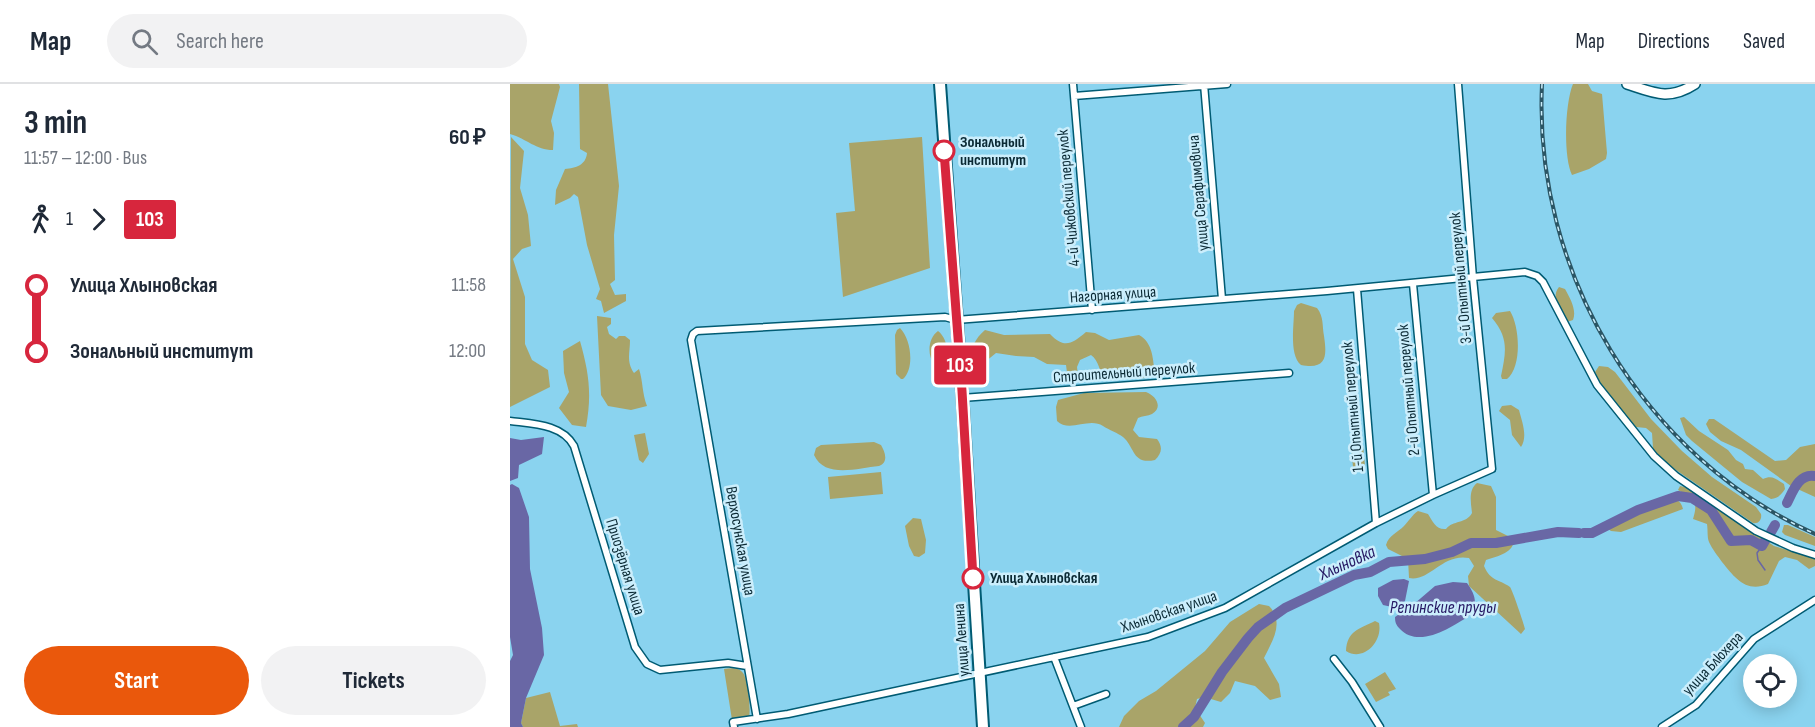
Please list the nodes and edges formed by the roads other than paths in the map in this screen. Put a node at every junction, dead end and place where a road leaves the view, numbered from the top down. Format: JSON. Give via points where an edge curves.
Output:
{"nodes":[{"id":1,"x":940,"y":84,"type":"edge"},
{"id":2,"x":1073,"y":84,"type":"edge"},
{"id":3,"x":1227,"y":84,"type":"edge"},
{"id":4,"x":1458,"y":84,"type":"edge"},
{"id":5,"x":1627,"y":84,"type":"edge"},
{"id":6,"x":1695,"y":84,"type":"edge"},
{"id":7,"x":1204,"y":85,"type":"edge"},
{"id":8,"x":1074,"y":96,"type":"junction"},
{"id":9,"x":1473,"y":278,"type":"junction"},
{"id":10,"x":1413,"y":284,"type":"junction"},
{"id":11,"x":1357,"y":289,"type":"junction"},
{"id":12,"x":1222,"y":299,"type":"junction"},
{"id":13,"x":1092,"y":310,"type":"junction"},
{"id":14,"x":956,"y":320,"type":"junction"},
{"id":15,"x":691,"y":340,"type":"joint"},
{"id":16,"x":1289,"y":373,"type":"dead end"},
{"id":17,"x":962,"y":398,"type":"junction"},
{"id":18,"x":510,"y":421,"type":"edge"},
{"id":19,"x":1492,"y":469,"type":"joint"},
{"id":20,"x":1433,"y":495,"type":"junction"},
{"id":21,"x":1376,"y":523,"type":"junction"},
{"id":22,"x":1815,"y":555,"type":"edge"},
{"id":23,"x":1815,"y":600,"type":"edge"},
{"id":24,"x":1054,"y":657,"type":"junction"},
{"id":25,"x":1334,"y":659,"type":"dead end"},
{"id":26,"x":747,"y":666,"type":"junction"},
{"id":27,"x":978,"y":673,"type":"junction"},
{"id":28,"x":1106,"y":694,"type":"dead end"},
{"id":29,"x":1073,"y":706,"type":"junction"},
{"id":30,"x":757,"y":719,"type":"junction"},
{"id":31,"x":734,"y":727,"type":"edge"},
{"id":32,"x":983,"y":727,"type":"edge"},
{"id":33,"x":1081,"y":727,"type":"edge"},
{"id":34,"x":1380,"y":727,"type":"edge"},
{"id":35,"x":1662,"y":727,"type":"edge"}],
"edges":[{"from":1,"to":14,"type":"main road","name":"улица Ленина"},
{"from":2,"to":8,"type":"street","name":"4-й Чижовский переулок"},
{"from":3,"to":7,"type":"street"},
{"from":4,"to":9,"type":"street","name":"3-й Опытный переулок"},
{"from":5,"to":6,"type":"main road","via":[[1668,95]]},
{"from":7,"to":8,"type":"street"},
{"from":7,"to":12,"type":"street","name":"улица Серафимовича"},
{"from":8,"to":13,"type":"street","name":"4-й Чижовский переулок"},
{"from":9,"to":10,"type":"street","name":"Нагорная улица"},
{"from":9,"to":19,"type":"street","name":"3-й Опытный переулок"},
{"from":9,"to":22,"type":"street","name":"Нагорная улица","via":[[1525,272],[1540,279],[1597,385],[1654,456],[1676,476],[1756,531]]},
{"from":10,"to":11,"type":"street","name":"Нагорная улица"},
{"from":10,"to":20,"type":"street","name":"2-й Опытный переулок"},
{"from":11,"to":12,"type":"street","name":"Нагорная улица"},
{"from":11,"to":21,"type":"street","name":"1-й Опытный переулок"},
{"from":12,"to":13,"type":"street","name":"Нагорная улица"},
{"from":13,"to":14,"type":"street","name":"Нагорная улица"},
{"from":14,"to":15,"type":"street","name":"Нагорная улица","via":[[945,317],[697,331]]},
{"from":14,"to":17,"type":"main road","name":"улица Ленина"},
{"from":15,"to":26,"type":"street","name":"Верхосунская улица"},
{"from":16,"to":17,"type":"street","name":"Строительный переулок"},
{"from":17,"to":27,"type":"main road","name":"улица Ленина"},
{"from":18,"to":26,"type":"street","name":"Приозёрная улица","via":[[558,430],[574,446],[635,646],[648,664],[660,670],[721,663]]},
{"from":19,"to":20,"type":"street","name":"Хлыновская улица"},
{"from":20,"to":21,"type":"street","name":"Хлыновская улица"},
{"from":21,"to":24,"type":"street","name":"Хлыновская улица","via":[[1211,614],[1143,639]]},
{"from":23,"to":35,"type":"street","name":"улица Блюхера","via":[[1754,639],[1696,705]]},
{"from":24,"to":27,"type":"street","name":"Хлыновская улица"},
{"from":24,"to":29,"type":"street"},
{"from":25,"to":34,"type":"street"},
{"from":26,"to":30,"type":"street","name":"Верхосунская улица"},
{"from":27,"to":30,"type":"street","name":"Хлыновская улица"},
{"from":27,"to":32,"type":"main road","name":"улица Ленина"},
{"from":28,"to":29,"type":"street"},
{"from":29,"to":33,"type":"street"},
{"from":30,"to":31,"type":"street","via":[[733,722]]}]}
